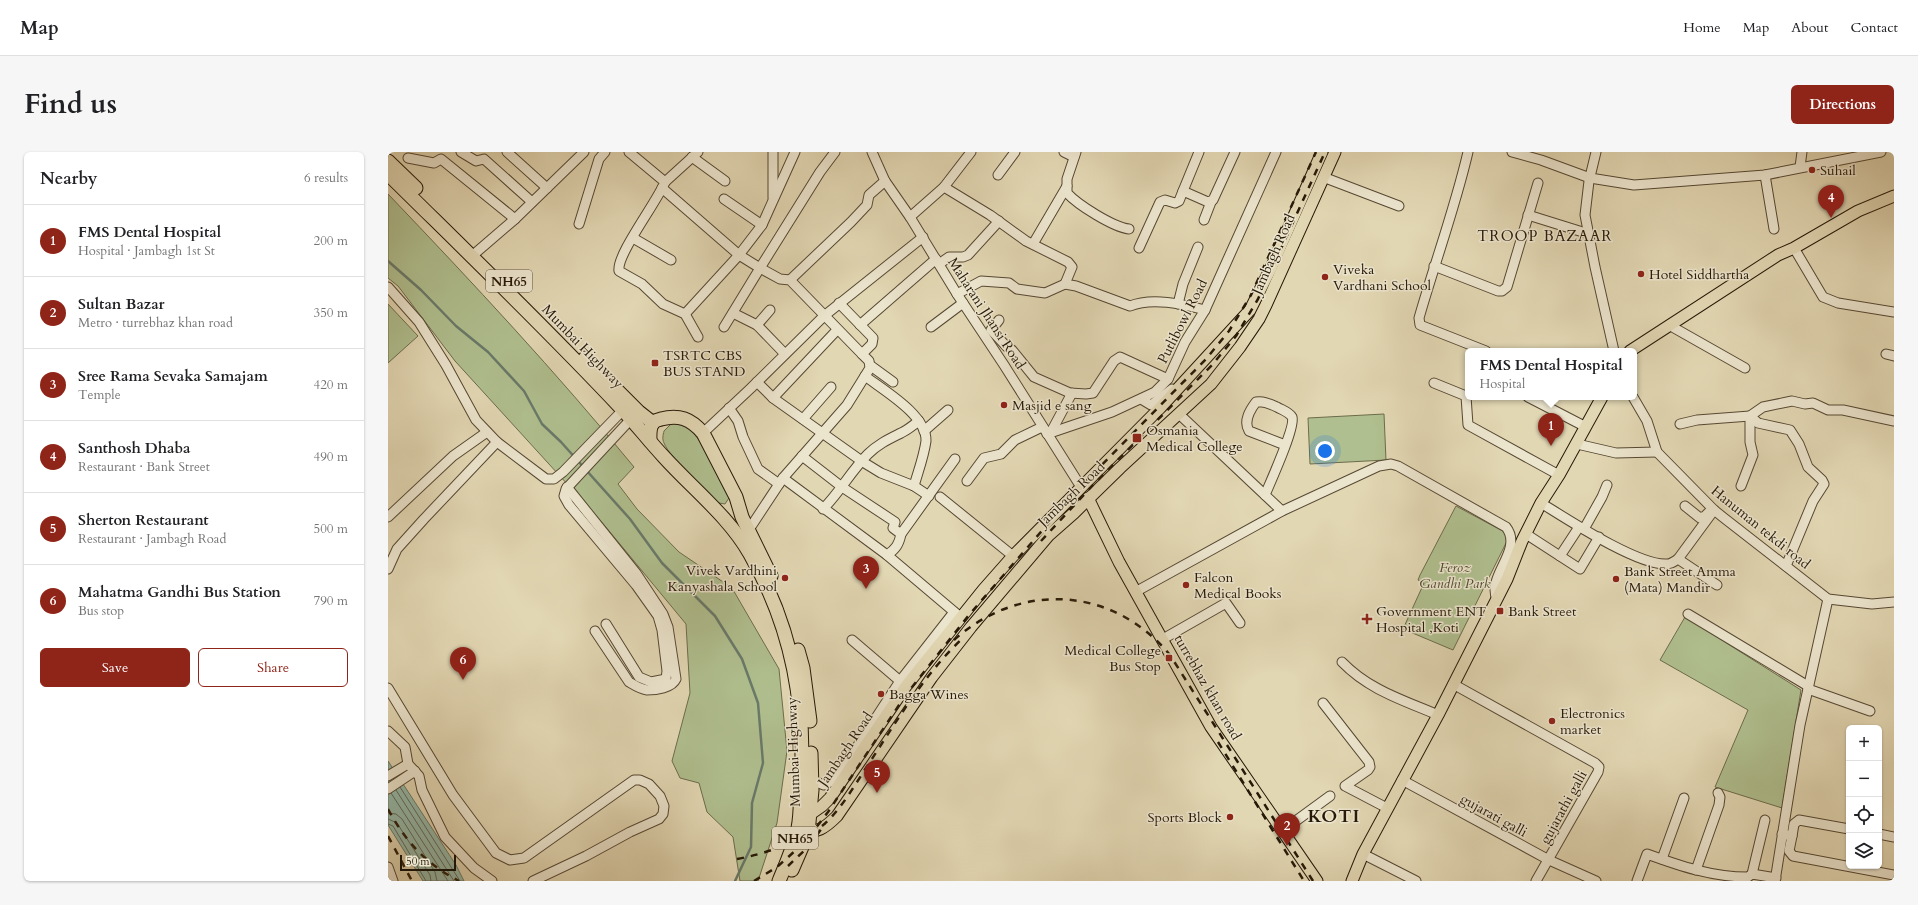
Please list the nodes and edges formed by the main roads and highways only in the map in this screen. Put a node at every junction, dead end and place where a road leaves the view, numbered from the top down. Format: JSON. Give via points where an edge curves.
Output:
{"nodes":[{"id":1,"x":1322,"y":152,"type":"edge"},
{"id":2,"x":1335,"y":152,"type":"edge"},
{"id":3,"x":391,"y":168,"type":"edge"},
{"id":4,"x":1894,"y":196,"type":"edge"},
{"id":5,"x":475,"y":254,"type":"junction"},
{"id":6,"x":1247,"y":314,"type":"junction"},
{"id":7,"x":1255,"y":325,"type":"junction"},
{"id":8,"x":1634,"y":348,"type":"edge"},
{"id":9,"x":1600,"y":400,"type":"edge"},
{"id":10,"x":653,"y":423,"type":"junction"},
{"id":11,"x":1138,"y":429,"type":"junction"},
{"id":12,"x":1160,"y":431,"type":"junction"},
{"id":13,"x":650,"y":441,"type":"junction"},
{"id":14,"x":1088,"y":498,"type":"junction"},
{"id":15,"x":744,"y":535,"type":"junction"},
{"id":16,"x":810,"y":814,"type":"junction"},
{"id":17,"x":802,"y":828,"type":"junction"},
{"id":18,"x":1349,"y":880,"type":"edge"},
{"id":19,"x":779,"y":881,"type":"edge"},
{"id":20,"x":788,"y":881,"type":"edge"},
{"id":21,"x":1317,"y":881,"type":"edge"}],
"edges":[{"from":1,"to":6,"type":"main road","name":"Jambagh Road","via":[[1271,268]]},
{"from":2,"to":7,"type":"main road","name":"Jambagh Road"},
{"from":3,"to":5,"type":"highway","name":"Mumbai Highway","number":"NH65"},
{"from":4,"to":8,"type":"main road","via":[[1858,211],[1778,255]]},
{"from":5,"to":10,"type":"highway","name":"Mumbai Highway","number":"NH65"},
{"from":5,"to":13,"type":"highway","name":"Mumbai Highway","number":"NH65"},
{"from":6,"to":7,"type":"main road","via":[[1254,320]]},
{"from":6,"to":11,"type":"main road","name":"Jambagh Road"},
{"from":7,"to":12,"type":"main road","name":"Jambagh Road","via":[[1211,384]]},
{"from":9,"to":18,"type":"main road","via":[[1560,475],[1541,503],[1497,600]]},
{"from":10,"to":13,"type":"highway"},
{"from":10,"to":15,"type":"highway","name":"Mumbai Highway","number":"NH65","via":[[668,417],[683,417],[695,423],[703,432],[736,497]]},
{"from":11,"to":12,"type":"main road","via":[[1149,434]]},
{"from":11,"to":16,"type":"main road","name":"Jambagh Road","via":[[957,615],[830,798]]},
{"from":12,"to":14,"type":"main road","name":"Jambagh Road"},
{"from":13,"to":15,"type":"highway","name":"Mumbai Highway","number":"NH65","via":[[732,527]]},
{"from":14,"to":17,"type":"main road","name":"Jambagh Road","via":[[1049,535],[971,626],[837,816],[824,828]]},
{"from":14,"to":21,"type":"main road","name":"turrebhaz khan road","via":[[1119,562],[1211,727]]},
{"from":15,"to":16,"type":"highway","name":"Mumbai Highway","number":"NH65","via":[[780,595],[803,668],[809,702],[812,776]]},
{"from":15,"to":17,"type":"highway","name":"Mumbai Highway","number":"NH65","via":[[778,611],[794,670],[802,716]]},
{"from":16,"to":17,"type":"highway","name":"Mumbai Highway","number":"NH65"},
{"from":17,"to":19,"type":"highway","name":"Mumbai Highway","number":"NH65"},
{"from":17,"to":20,"type":"highway","name":"Mumbai Highway","number":"NH65"}]}
